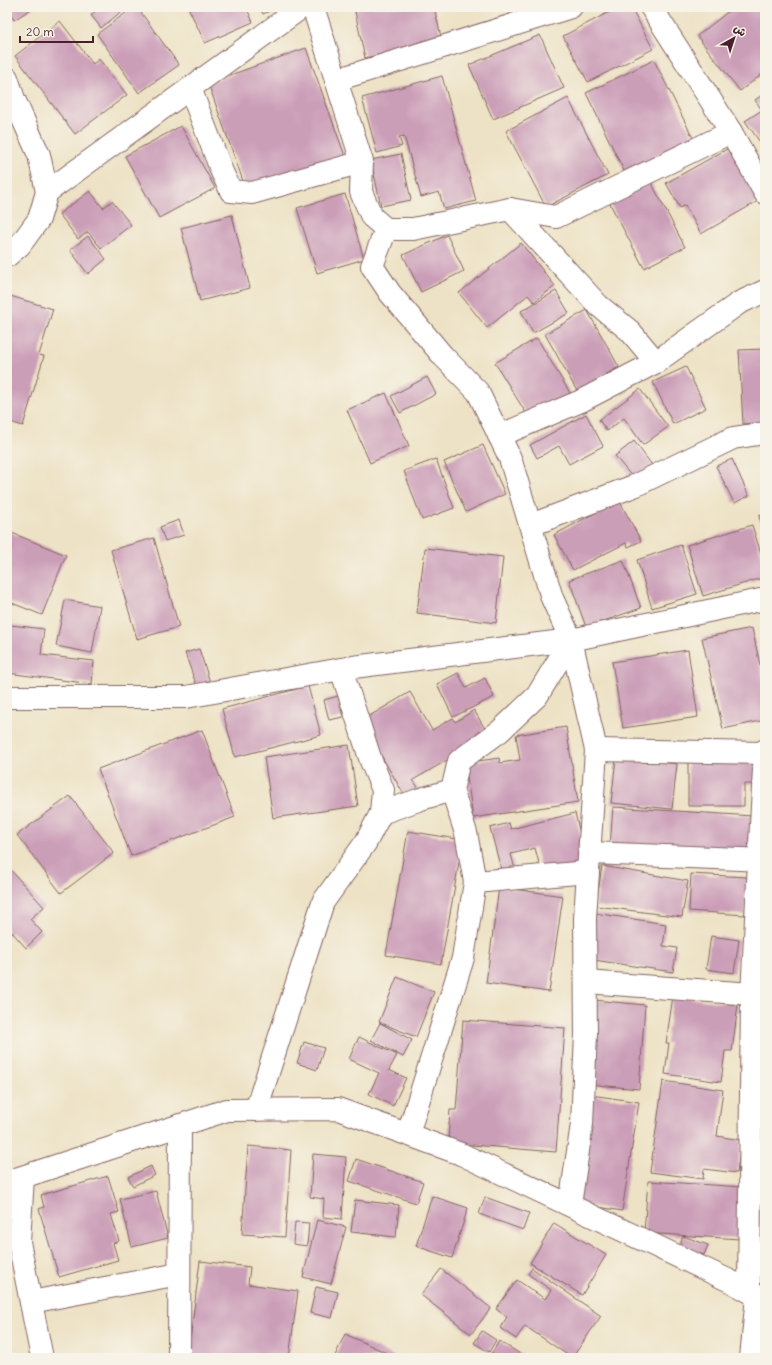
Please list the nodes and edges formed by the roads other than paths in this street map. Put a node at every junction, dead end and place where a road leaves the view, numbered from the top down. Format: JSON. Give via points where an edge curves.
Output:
{"nodes":[{"id":1,"x":302,"y":7,"type":"edge"},
{"id":2,"x":313,"y":7,"type":"edge"},
{"id":3,"x":571,"y":7,"type":"edge"},
{"id":4,"x":651,"y":7,"type":"edge"},
{"id":5,"x":7,"y":78,"type":"edge"},
{"id":6,"x":336,"y":80,"type":"junction"},
{"id":7,"x":190,"y":88,"type":"junction"},
{"id":8,"x":731,"y":132,"type":"junction"},
{"id":9,"x":362,"y":162,"type":"junction"},
{"id":10,"x":47,"y":192,"type":"junction"},
{"id":11,"x":765,"y":194,"type":"edge"},
{"id":12,"x":510,"y":209,"type":"junction"},
{"id":13,"x":386,"y":229,"type":"junction"},
{"id":14,"x":7,"y":256,"type":"edge"},
{"id":15,"x":765,"y":291,"type":"edge"},
{"id":16,"x":656,"y":362,"type":"junction"},
{"id":17,"x":765,"y":433,"type":"edge"},
{"id":18,"x":500,"y":436,"type":"junction"},
{"id":19,"x":531,"y":525,"type":"junction"},
{"id":20,"x":765,"y":599,"type":"edge"},
{"id":21,"x":571,"y":640,"type":"junction"},
{"id":22,"x":341,"y":669,"type":"junction"},
{"id":23,"x":7,"y":697,"type":"edge"},
{"id":24,"x":596,"y":750,"type":"junction"},
{"id":25,"x":765,"y":752,"type":"edge"},
{"id":26,"x":452,"y":790,"type":"junction"},
{"id":27,"x":381,"y":813,"type":"junction"},
{"id":28,"x":762,"y":860,"type":"edge"},
{"id":29,"x":589,"y":863,"type":"junction"},
{"id":30,"x":475,"y":882,"type":"junction"},
{"id":31,"x":586,"y":982,"type":"junction"},
{"id":32,"x":752,"y":994,"type":"junction"},
{"id":33,"x":256,"y":1110,"type":"junction"},
{"id":34,"x":180,"y":1126,"type":"junction"},
{"id":35,"x":408,"y":1134,"type":"junction"},
{"id":36,"x":15,"y":1179,"type":"edge"},
{"id":37,"x":758,"y":1181,"type":"edge"},
{"id":38,"x":570,"y":1205,"type":"junction"},
{"id":39,"x":179,"y":1274,"type":"junction"},
{"id":40,"x":757,"y":1296,"type":"edge"},
{"id":41,"x":31,"y":1302,"type":"junction"},
{"id":42,"x":42,"y":1358,"type":"edge"},
{"id":43,"x":179,"y":1358,"type":"edge"},
{"id":44,"x":751,"y":1358,"type":"edge"}],
"edges":[{"from":1,"to":7,"type":"street"},
{"from":2,"to":6,"type":"street"},
{"from":3,"to":6,"type":"street"},
{"from":4,"to":8,"type":"street"},
{"from":5,"to":10,"type":"street","via":[[40,155]]},
{"from":6,"to":9,"type":"street"},
{"from":7,"to":9,"type":"street","via":[[231,191],[252,193]]},
{"from":7,"to":10,"type":"street"},
{"from":8,"to":11,"type":"street"},
{"from":8,"to":12,"type":"street","via":[[556,217]]},
{"from":9,"to":13,"type":"street","via":[[361,192],[372,217]]},
{"from":10,"to":14,"type":"street","via":[[38,219],[20,245]]},
{"from":12,"to":13,"type":"street","via":[[413,228]]},
{"from":12,"to":16,"type":"street","via":[[598,305],[630,331]]},
{"from":13,"to":18,"type":"street","via":[[372,266],[395,299],[443,356],[478,392]]},
{"from":15,"to":16,"type":"street","via":[[739,302]]},
{"from":16,"to":18,"type":"street","via":[[580,402]]},
{"from":17,"to":19,"type":"street","via":[[733,438],[634,486]]},
{"from":18,"to":19,"type":"street","via":[[510,458]]},
{"from":19,"to":21,"type":"street","via":[[552,598]]},
{"from":20,"to":21,"type":"street"},
{"from":21,"to":22,"type":"street"},
{"from":21,"to":24,"type":"street"},
{"from":21,"to":26,"type":"street","via":[[537,696],[500,731],[459,761]]},
{"from":22,"to":23,"type":"street","via":[[186,697]]},
{"from":22,"to":27,"type":"street","via":[[371,761],[384,790]]},
{"from":24,"to":25,"type":"street"},
{"from":24,"to":29,"type":"street"},
{"from":25,"to":28,"type":"street"},
{"from":26,"to":27,"type":"street"},
{"from":26,"to":30,"type":"street","via":[[466,833]]},
{"from":27,"to":33,"type":"street","via":[[366,842],[323,902]]},
{"from":28,"to":29,"type":"street"},
{"from":28,"to":32,"type":"street"},
{"from":29,"to":30,"type":"street"},
{"from":29,"to":31,"type":"street","via":[[585,918]]},
{"from":30,"to":35,"type":"street","via":[[463,958]]},
{"from":31,"to":32,"type":"street"},
{"from":31,"to":38,"type":"street","via":[[582,1124]]},
{"from":32,"to":37,"type":"street"},
{"from":33,"to":34,"type":"street","via":[[227,1110]]},
{"from":33,"to":35,"type":"street","via":[[338,1108]]},
{"from":34,"to":36,"type":"street"},
{"from":34,"to":39,"type":"street"},
{"from":35,"to":38,"type":"street","via":[[461,1154]]},
{"from":36,"to":41,"type":"street","via":[[19,1242]]},
{"from":37,"to":40,"type":"street"},
{"from":38,"to":40,"type":"street"},
{"from":39,"to":41,"type":"street"},
{"from":39,"to":43,"type":"street"},
{"from":40,"to":44,"type":"street"},
{"from":41,"to":42,"type":"street"}]}
